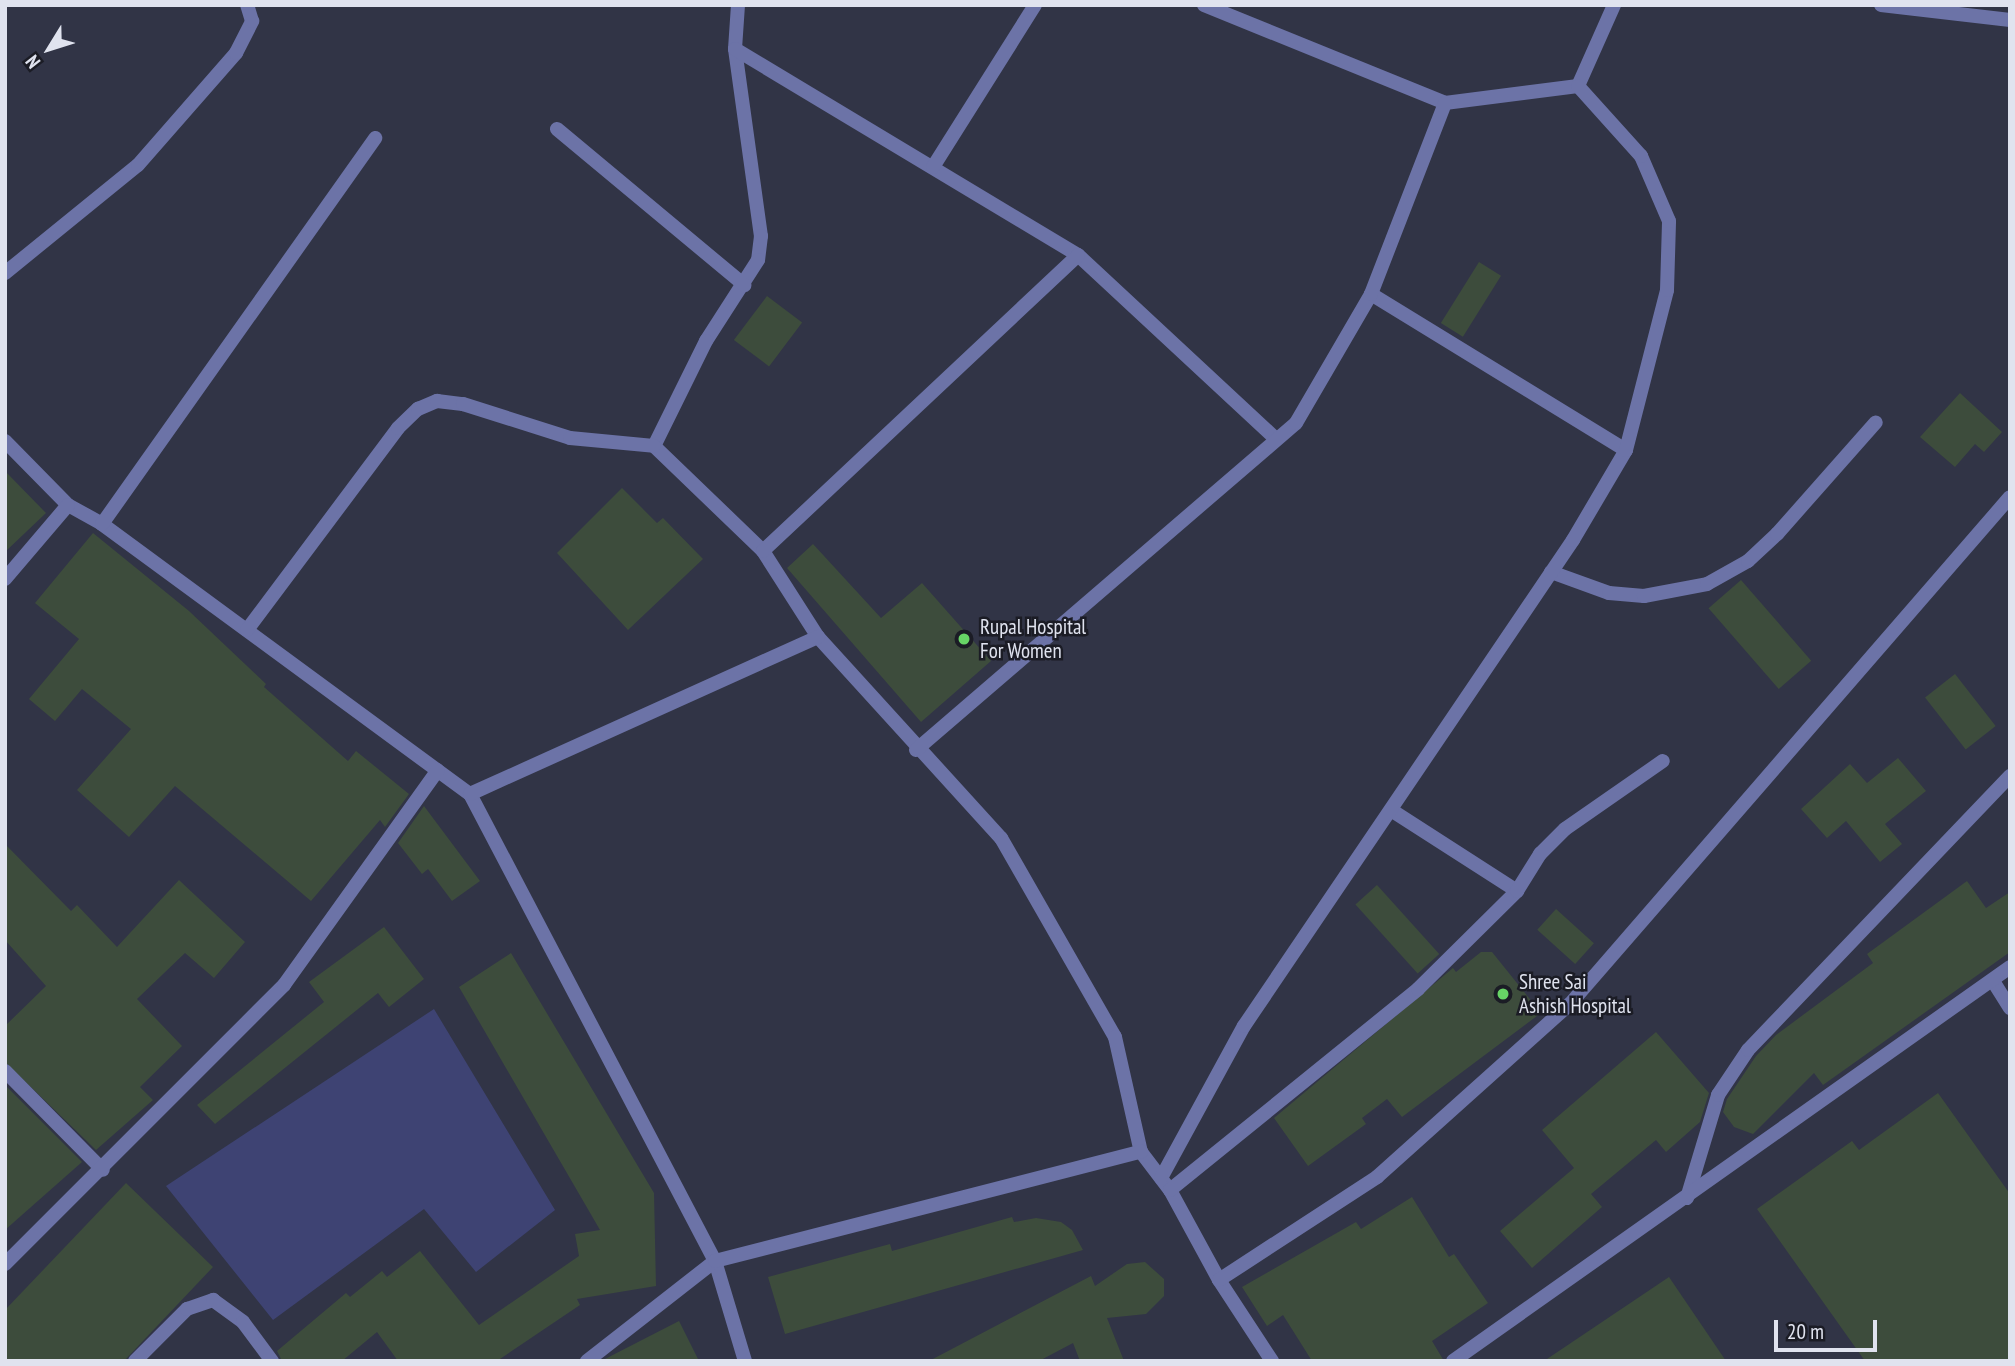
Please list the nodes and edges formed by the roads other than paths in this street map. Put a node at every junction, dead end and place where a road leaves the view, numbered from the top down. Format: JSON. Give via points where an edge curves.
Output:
{"nodes":[{"id":1,"x":247,"y":5,"type":"edge"},
{"id":2,"x":738,"y":5,"type":"edge"},
{"id":3,"x":1035,"y":5,"type":"edge"},
{"id":4,"x":1204,"y":5,"type":"edge"},
{"id":5,"x":1614,"y":5,"type":"edge"},
{"id":6,"x":1881,"y":5,"type":"edge"},
{"id":7,"x":2010,"y":20,"type":"edge"},
{"id":8,"x":735,"y":49,"type":"junction"},
{"id":9,"x":1578,"y":86,"type":"junction"},
{"id":10,"x":1445,"y":103,"type":"junction"},
{"id":11,"x":557,"y":129,"type":"dead end"},
{"id":12,"x":375,"y":138,"type":"dead end"},
{"id":13,"x":933,"y":167,"type":"junction"},
{"id":14,"x":1078,"y":255,"type":"junction"},
{"id":15,"x":5,"y":273,"type":"edge"},
{"id":16,"x":744,"y":285,"type":"junction"},
{"id":17,"x":1371,"y":294,"type":"junction"},
{"id":18,"x":1876,"y":422,"type":"dead end"},
{"id":19,"x":1276,"y":439,"type":"junction"},
{"id":20,"x":5,"y":441,"type":"edge"},
{"id":21,"x":654,"y":446,"type":"junction"},
{"id":22,"x":1626,"y":450,"type":"junction"},
{"id":23,"x":2010,"y":497,"type":"edge"},
{"id":24,"x":68,"y":505,"type":"junction"},
{"id":25,"x":102,"y":524,"type":"junction"},
{"id":26,"x":763,"y":551,"type":"junction"},
{"id":27,"x":1551,"y":572,"type":"junction"},
{"id":28,"x":5,"y":579,"type":"edge"},
{"id":29,"x":247,"y":630,"type":"junction"},
{"id":30,"x":818,"y":637,"type":"junction"},
{"id":31,"x":916,"y":750,"type":"junction"},
{"id":32,"x":1662,"y":761,"type":"dead end"},
{"id":33,"x":438,"y":770,"type":"junction"},
{"id":34,"x":2010,"y":775,"type":"edge"},
{"id":35,"x":470,"y":794,"type":"junction"},
{"id":36,"x":1391,"y":810,"type":"junction"},
{"id":37,"x":1517,"y":891,"type":"junction"},
{"id":38,"x":2010,"y":967,"type":"edge"},
{"id":39,"x":1993,"y":981,"type":"junction"},
{"id":40,"x":2010,"y":1009,"type":"edge"},
{"id":41,"x":5,"y":1071,"type":"edge"},
{"id":42,"x":1141,"y":1152,"type":"junction"},
{"id":43,"x":103,"y":1170,"type":"junction"},
{"id":44,"x":1166,"y":1184,"type":"junction"},
{"id":45,"x":1687,"y":1198,"type":"junction"},
{"id":46,"x":715,"y":1261,"type":"junction"},
{"id":47,"x":5,"y":1264,"type":"edge"},
{"id":48,"x":1219,"y":1280,"type":"junction"},
{"id":49,"x":135,"y":1361,"type":"edge"},
{"id":50,"x":272,"y":1361,"type":"edge"},
{"id":51,"x":587,"y":1361,"type":"edge"},
{"id":52,"x":745,"y":1361,"type":"edge"},
{"id":53,"x":1272,"y":1361,"type":"edge"},
{"id":54,"x":1452,"y":1361,"type":"edge"}],
"edges":[{"from":1,"to":15,"type":"street","via":[[252,21],[236,53],[138,164]]},
{"from":2,"to":8,"type":"street"},
{"from":3,"to":13,"type":"street"},
{"from":4,"to":10,"type":"street"},
{"from":5,"to":9,"type":"street"},
{"from":6,"to":7,"type":"street"},
{"from":8,"to":13,"type":"street"},
{"from":8,"to":16,"type":"street","via":[[761,236],[758,260]]},
{"from":9,"to":10,"type":"street"},
{"from":9,"to":22,"type":"street","via":[[1641,156],[1669,221],[1667,290]]},
{"from":10,"to":17,"type":"street"},
{"from":11,"to":16,"type":"street"},
{"from":12,"to":25,"type":"street"},
{"from":13,"to":14,"type":"street"},
{"from":14,"to":19,"type":"street"},
{"from":14,"to":26,"type":"street"},
{"from":16,"to":21,"type":"street","via":[[706,341]]},
{"from":17,"to":19,"type":"street","via":[[1296,423]]},
{"from":17,"to":22,"type":"street"},
{"from":18,"to":27,"type":"street","via":[[1777,534],[1748,561],[1707,584],[1644,596],[1609,593]]},
{"from":19,"to":31,"type":"street"},
{"from":20,"to":24,"type":"street"},
{"from":21,"to":26,"type":"street"},
{"from":21,"to":29,"type":"street","via":[[570,438],[463,404],[437,401],[418,409],[398,428]]},
{"from":22,"to":27,"type":"street"},
{"from":23,"to":48,"type":"street","via":[[1570,1004],[1377,1177]]},
{"from":24,"to":25,"type":"street"},
{"from":24,"to":28,"type":"street"},
{"from":25,"to":29,"type":"street"},
{"from":26,"to":30,"type":"street"},
{"from":27,"to":36,"type":"street"},
{"from":29,"to":33,"type":"street"},
{"from":30,"to":31,"type":"street"},
{"from":30,"to":35,"type":"street"},
{"from":31,"to":42,"type":"street","via":[[1000,838],[1115,1037]]},
{"from":32,"to":37,"type":"street","via":[[1565,829],[1540,854]]},
{"from":33,"to":35,"type":"street"},
{"from":33,"to":43,"type":"street","via":[[284,985]]},
{"from":34,"to":45,"type":"street","via":[[1748,1050],[1718,1096]]},
{"from":35,"to":46,"type":"street"},
{"from":36,"to":37,"type":"street"},
{"from":36,"to":44,"type":"street","via":[[1237,1037]]},
{"from":37,"to":44,"type":"street","via":[[1418,989]]},
{"from":38,"to":39,"type":"street"},
{"from":39,"to":40,"type":"street"},
{"from":39,"to":45,"type":"street"},
{"from":41,"to":43,"type":"street"},
{"from":42,"to":44,"type":"street"},
{"from":42,"to":46,"type":"street"},
{"from":43,"to":47,"type":"street"},
{"from":44,"to":48,"type":"street"},
{"from":45,"to":54,"type":"street"},
{"from":46,"to":51,"type":"street"},
{"from":46,"to":52,"type":"street"},
{"from":48,"to":53,"type":"street"},
{"from":49,"to":50,"type":"street","via":[[187,1309],[213,1300],[243,1322]]}]}
